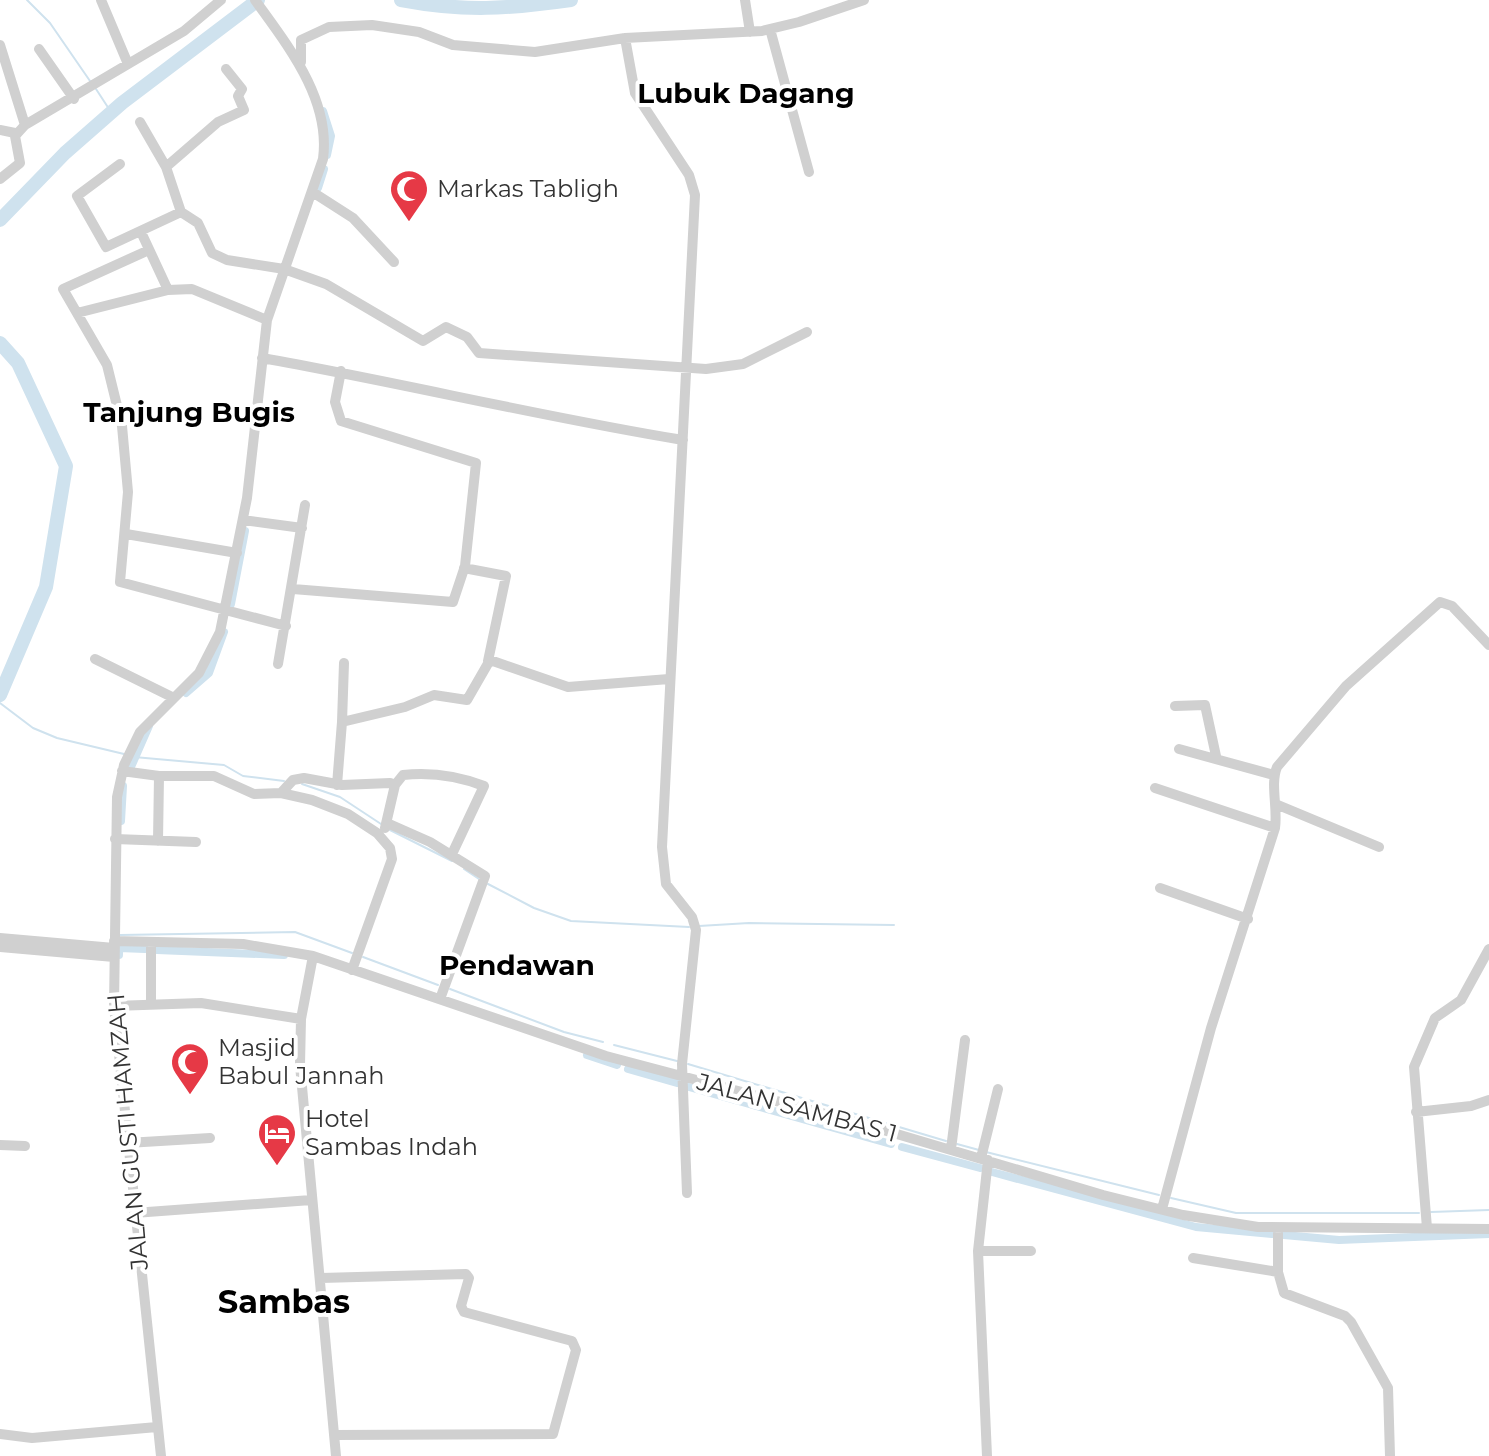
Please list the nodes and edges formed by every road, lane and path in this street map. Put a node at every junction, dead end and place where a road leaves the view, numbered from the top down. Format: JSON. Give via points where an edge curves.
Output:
{"nodes":[{"id":1,"x":101,"y":0,"type":"edge"},
{"id":2,"x":221,"y":0,"type":"edge"},
{"id":3,"x":255,"y":0,"type":"edge"},
{"id":4,"x":745,"y":0,"type":"edge"},
{"id":5,"x":864,"y":0,"type":"edge"},
{"id":6,"x":749,"y":27,"type":"junction"},
{"id":7,"x":770,"y":29,"type":"junction"},
{"id":8,"x":625,"y":38,"type":"junction"},
{"id":9,"x":0,"y":45,"type":"edge"},
{"id":10,"x":39,"y":49,"type":"dead end"},
{"id":11,"x":128,"y":64,"type":"junction"},
{"id":12,"x":301,"y":67,"type":"junction"},
{"id":13,"x":226,"y":69,"type":"dead end"},
{"id":14,"x":74,"y":99,"type":"junction"},
{"id":15,"x":140,"y":122,"type":"dead end"},
{"id":16,"x":25,"y":125,"type":"junction"},
{"id":17,"x":0,"y":130,"type":"edge"},
{"id":18,"x":15,"y":133,"type":"junction"},
{"id":19,"x":120,"y":164,"type":"dead end"},
{"id":20,"x":166,"y":167,"type":"junction"},
{"id":21,"x":809,"y":172,"type":"dead end"},
{"id":22,"x":0,"y":179,"type":"edge"},
{"id":23,"x":314,"y":193,"type":"junction"},
{"id":24,"x":181,"y":212,"type":"junction"},
{"id":25,"x":141,"y":232,"type":"junction"},
{"id":26,"x":149,"y":250,"type":"junction"},
{"id":27,"x":394,"y":262,"type":"dead end"},
{"id":28,"x":284,"y":269,"type":"junction"},
{"id":29,"x":168,"y":290,"type":"junction"},
{"id":30,"x":77,"y":313,"type":"junction"},
{"id":31,"x":267,"y":320,"type":"junction"},
{"id":32,"x":807,"y":332,"type":"dead end"},
{"id":33,"x":262,"y":358,"type":"junction"},
{"id":34,"x":687,"y":368,"type":"junction"},
{"id":35,"x":341,"y":371,"type":"junction"},
{"id":36,"x":683,"y":440,"type":"junction"},
{"id":37,"x":305,"y":505,"type":"dead end"},
{"id":38,"x":243,"y":520,"type":"junction"},
{"id":39,"x":302,"y":528,"type":"junction"},
{"id":40,"x":126,"y":534,"type":"junction"},
{"id":41,"x":237,"y":553,"type":"junction"},
{"id":42,"x":464,"y":568,"type":"junction"},
{"id":43,"x":293,"y":589,"type":"junction"},
{"id":44,"x":226,"y":609,"type":"junction"},
{"id":45,"x":286,"y":626,"type":"junction"},
{"id":46,"x":1489,"y":645,"type":"edge"},
{"id":47,"x":95,"y":659,"type":"dead end"},
{"id":48,"x":488,"y":661,"type":"junction"},
{"id":49,"x":344,"y":663,"type":"dead end"},
{"id":50,"x":278,"y":664,"type":"dead end"},
{"id":51,"x":669,"y":679,"type":"junction"},
{"id":52,"x":174,"y":698,"type":"junction"},
{"id":53,"x":1175,"y":706,"type":"dead end"},
{"id":54,"x":342,"y":722,"type":"junction"},
{"id":55,"x":1179,"y":749,"type":"dead end"},
{"id":56,"x":1216,"y":756,"type":"junction"},
{"id":57,"x":123,"y":768,"type":"junction"},
{"id":58,"x":1274,"y":775,"type":"junction"},
{"id":59,"x":159,"y":776,"type":"junction"},
{"id":60,"x":337,"y":785,"type":"junction"},
{"id":61,"x":395,"y":785,"type":"junction"},
{"id":62,"x":287,"y":787,"type":"junction"},
{"id":63,"x":1155,"y":788,"type":"dead end"},
{"id":64,"x":1278,"y":805,"type":"junction"},
{"id":65,"x":1275,"y":828,"type":"junction"},
{"id":66,"x":384,"y":830,"type":"junction"},
{"id":67,"x":115,"y":839,"type":"junction"},
{"id":68,"x":158,"y":841,"type":"junction"},
{"id":69,"x":196,"y":842,"type":"dead end"},
{"id":70,"x":1379,"y":847,"type":"dead end"},
{"id":71,"x":452,"y":854,"type":"junction"},
{"id":72,"x":1160,"y":888,"type":"dead end"},
{"id":73,"x":1248,"y":919,"type":"junction"},
{"id":74,"x":0,"y":938,"type":"edge"},
{"id":75,"x":151,"y":942,"type":"junction"},
{"id":76,"x":0,"y":947,"type":"edge"},
{"id":77,"x":114,"y":949,"type":"junction"},
{"id":78,"x":1489,"y":949,"type":"edge"},
{"id":79,"x":313,"y":956,"type":"junction"},
{"id":80,"x":352,"y":970,"type":"junction"},
{"id":81,"x":440,"y":999,"type":"junction"},
{"id":82,"x":151,"y":1004,"type":"junction"},
{"id":83,"x":114,"y":1006,"type":"junction"},
{"id":84,"x":301,"y":1019,"type":"junction"},
{"id":85,"x":965,"y":1040,"type":"dead end"},
{"id":86,"x":682,"y":1078,"type":"junction"},
{"id":87,"x":998,"y":1089,"type":"dead end"},
{"id":88,"x":1489,"y":1100,"type":"edge"},
{"id":89,"x":1416,"y":1112,"type":"junction"},
{"id":90,"x":210,"y":1138,"type":"dead end"},
{"id":91,"x":127,"y":1143,"type":"junction"},
{"id":92,"x":0,"y":1145,"type":"edge"},
{"id":93,"x":25,"y":1146,"type":"dead end"},
{"id":94,"x":951,"y":1149,"type":"junction"},
{"id":95,"x":983,"y":1158,"type":"junction"},
{"id":96,"x":687,"y":1193,"type":"dead end"},
{"id":97,"x":311,"y":1200,"type":"junction"},
{"id":98,"x":1162,"y":1209,"type":"junction"},
{"id":99,"x":134,"y":1213,"type":"junction"},
{"id":100,"x":1278,"y":1228,"type":"junction"},
{"id":101,"x":1427,"y":1228,"type":"junction"},
{"id":102,"x":1489,"y":1229,"type":"edge"},
{"id":103,"x":978,"y":1251,"type":"junction"},
{"id":104,"x":1031,"y":1251,"type":"dead end"},
{"id":105,"x":1193,"y":1258,"type":"dead end"},
{"id":106,"x":1278,"y":1272,"type":"junction"},
{"id":107,"x":321,"y":1278,"type":"junction"},
{"id":108,"x":157,"y":1427,"type":"junction"},
{"id":109,"x":0,"y":1434,"type":"edge"},
{"id":110,"x":334,"y":1435,"type":"junction"},
{"id":111,"x":161,"y":1456,"type":"edge"},
{"id":112,"x":336,"y":1456,"type":"edge"},
{"id":113,"x":987,"y":1456,"type":"edge"},
{"id":114,"x":1390,"y":1456,"type":"edge"}],
"edges":[{"from":1,"to":11,"type":"street"},
{"from":2,"to":11,"type":"street","via":[[193,25]]},
{"from":3,"to":12,"type":"street","name":"JALAN GUSTI HAMZAH"},
{"from":4,"to":6,"type":"street"},
{"from":5,"to":7,"type":"street"},
{"from":6,"to":7,"type":"street"},
{"from":6,"to":8,"type":"street"},
{"from":7,"to":21,"type":"street"},
{"from":8,"to":12,"type":"street","via":[[516,52],[453,45],[419,32],[367,25],[329,27],[304,37]]},
{"from":8,"to":34,"type":"street","via":[[635,93],[694,187]]},
{"from":9,"to":16,"type":"street"},
{"from":10,"to":14,"type":"street"},
{"from":11,"to":14,"type":"street"},
{"from":12,"to":23,"type":"street","name":"JALAN GUSTI HAMZAH","via":[[324,133]]},
{"from":13,"to":20,"type":"street","via":[[242,89],[238,96],[244,110],[218,122]]},
{"from":14,"to":16,"type":"street"},
{"from":15,"to":20,"type":"street"},
{"from":16,"to":18,"type":"street"},
{"from":17,"to":18,"type":"street"},
{"from":18,"to":22,"type":"street","via":[[22,159]]},
{"from":19,"to":25,"type":"street","via":[[77,199],[106,247]]},
{"from":20,"to":24,"type":"street"},
{"from":23,"to":27,"type":"street","via":[[353,218]]},
{"from":23,"to":28,"type":"street","name":"JALAN GUSTI HAMZAH"},
{"from":24,"to":25,"type":"street"},
{"from":24,"to":28,"type":"street","via":[[198,223],[212,253]]},
{"from":25,"to":26,"type":"street"},
{"from":26,"to":29,"type":"street"},
{"from":26,"to":30,"type":"street","via":[[66,285],[64,291]]},
{"from":28,"to":31,"type":"street","name":"JALAN GUSTI HAMZAH"},
{"from":28,"to":34,"type":"street","via":[[336,288],[423,341],[446,327],[467,337],[479,353]]},
{"from":29,"to":30,"type":"street"},
{"from":29,"to":31,"type":"street","via":[[200,291]]},
{"from":30,"to":40,"type":"street","via":[[113,381],[127,473]]},
{"from":31,"to":33,"type":"street","name":"JALAN GUSTI HAMZAH"},
{"from":32,"to":34,"type":"street","via":[[743,364]]},
{"from":33,"to":35,"type":"street"},
{"from":33,"to":38,"type":"street","name":"JALAN GUSTI HAMZAH"},
{"from":34,"to":36,"type":"street"},
{"from":35,"to":36,"type":"street","via":[[550,418]]},
{"from":35,"to":42,"type":"street","via":[[335,408],[341,421],[476,463]]},
{"from":36,"to":51,"type":"street"},
{"from":37,"to":39,"type":"street"},
{"from":38,"to":39,"type":"street"},
{"from":38,"to":41,"type":"street","name":"JALAN GUSTI HAMZAH"},
{"from":39,"to":43,"type":"street"},
{"from":40,"to":41,"type":"street"},
{"from":40,"to":44,"type":"street","via":[[121,584]]},
{"from":41,"to":44,"type":"street","name":"JALAN GUSTI HAMZAH"},
{"from":42,"to":43,"type":"street","via":[[453,602]]},
{"from":42,"to":48,"type":"street","via":[[506,576]]},
{"from":43,"to":45,"type":"street"},
{"from":44,"to":45,"type":"street"},
{"from":44,"to":52,"type":"street","name":"JALAN GUSTI HAMZAH","via":[[209,657]]},
{"from":45,"to":50,"type":"street"},
{"from":46,"to":58,"type":"street","via":[[1447,602],[1440,602],[1346,686]]},
{"from":47,"to":52,"type":"street"},
{"from":48,"to":51,"type":"street","via":[[568,687]]},
{"from":48,"to":54,"type":"street","via":[[467,700],[434,695]]},
{"from":49,"to":54,"type":"street"},
{"from":51,"to":86,"type":"street","via":[[662,869],[695,927]]},
{"from":52,"to":57,"type":"street","name":"JALAN GUSTI HAMZAH","via":[[150,721]]},
{"from":53,"to":56,"type":"street","via":[[1205,705]]},
{"from":54,"to":60,"type":"street"},
{"from":55,"to":56,"type":"street"},
{"from":56,"to":58,"type":"street"},
{"from":57,"to":59,"type":"street"},
{"from":57,"to":67,"type":"street","name":"JALAN GUSTI HAMZAH"},
{"from":58,"to":64,"type":"street"},
{"from":59,"to":62,"type":"street","via":[[214,776],[254,794]]},
{"from":59,"to":68,"type":"street"},
{"from":60,"to":61,"type":"street"},
{"from":60,"to":62,"type":"street","via":[[304,778]]},
{"from":61,"to":66,"type":"street"},
{"from":61,"to":71,"type":"street","via":[[403,775],[429,774],[484,786]]},
{"from":62,"to":66,"type":"street"},
{"from":63,"to":65,"type":"street"},
{"from":64,"to":65,"type":"street"},
{"from":64,"to":70,"type":"street"},
{"from":65,"to":73,"type":"street"},
{"from":66,"to":71,"type":"street"},
{"from":66,"to":80,"type":"street","via":[[392,859]]},
{"from":67,"to":68,"type":"street"},
{"from":67,"to":77,"type":"street","name":"JALAN GUSTI HAMZAH"},
{"from":68,"to":69,"type":"street"},
{"from":71,"to":81,"type":"street","via":[[485,876]]},
{"from":72,"to":73,"type":"street"},
{"from":73,"to":98,"type":"street","via":[[1214,1016]]},
{"from":74,"to":77,"type":"street"},
{"from":75,"to":77,"type":"street","name":"JALAN SAMBAS 1"},
{"from":75,"to":79,"type":"street","name":"JALAN SAMBAS 1","via":[[243,944]]},
{"from":75,"to":82,"type":"street"},
{"from":76,"to":77,"type":"street"},
{"from":77,"to":83,"type":"street","name":"JALAN GUSTI HAMZAH"},
{"from":78,"to":89,"type":"street","via":[[1461,1000],[1431,1026],[1414,1067]]},
{"from":79,"to":80,"type":"street","name":"JALAN SAMBAS 1"},
{"from":79,"to":84,"type":"street"},
{"from":80,"to":81,"type":"street","name":"JALAN SAMBAS 1"},
{"from":81,"to":86,"type":"street","name":"JALAN SAMBAS 1"},
{"from":82,"to":83,"type":"street"},
{"from":82,"to":84,"type":"street","via":[[201,1003]]},
{"from":83,"to":91,"type":"street","name":"JALAN GUSTI HAMZAH"},
{"from":84,"to":97,"type":"street"},
{"from":85,"to":94,"type":"street"},
{"from":86,"to":94,"type":"street","name":"JALAN SAMBAS 1"},
{"from":86,"to":96,"type":"street"},
{"from":87,"to":95,"type":"street"},
{"from":88,"to":89,"type":"street"},
{"from":89,"to":101,"type":"street"},
{"from":90,"to":91,"type":"street"},
{"from":91,"to":99,"type":"street","name":"JALAN GUSTI HAMZAH"},
{"from":92,"to":93,"type":"street"},
{"from":94,"to":95,"type":"street","name":"JALAN SAMBAS 1"},
{"from":95,"to":98,"type":"street","name":"JALAN SAMBAS 1"},
{"from":95,"to":103,"type":"street"},
{"from":97,"to":99,"type":"street"},
{"from":97,"to":107,"type":"street"},
{"from":98,"to":100,"type":"street","name":"JALAN SAMBAS 1"},
{"from":99,"to":108,"type":"street","name":"JALAN GUSTI HAMZAH"},
{"from":100,"to":101,"type":"street","name":"JALAN SAMBAS 1"},
{"from":100,"to":106,"type":"street"},
{"from":101,"to":102,"type":"street","name":"JALAN SAMBAS 1"},
{"from":103,"to":104,"type":"street"},
{"from":103,"to":113,"type":"street"},
{"from":105,"to":106,"type":"street"},
{"from":106,"to":114,"type":"street","via":[[1286,1295],[1351,1322],[1388,1388]]},
{"from":107,"to":110,"type":"street"},
{"from":107,"to":110,"type":"street","via":[[466,1274],[464,1312],[572,1341],[576,1350],[553,1434]]},
{"from":108,"to":109,"type":"street","via":[[32,1438]]},
{"from":108,"to":111,"type":"street","name":"JALAN GUSTI HAMZAH"},
{"from":110,"to":112,"type":"street"}]}
